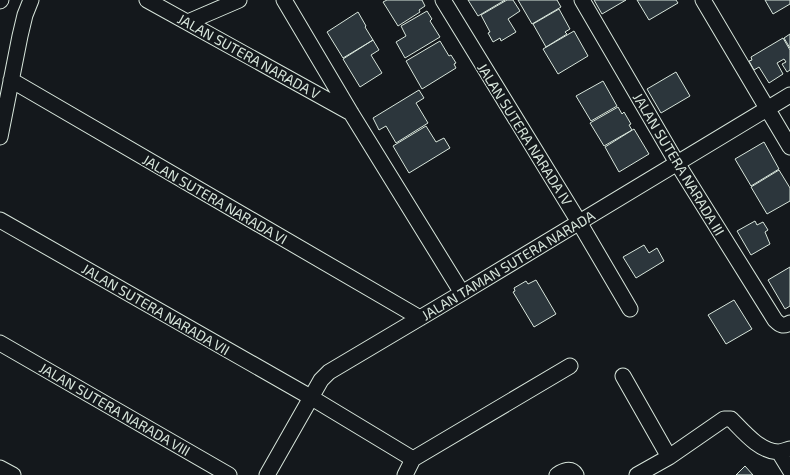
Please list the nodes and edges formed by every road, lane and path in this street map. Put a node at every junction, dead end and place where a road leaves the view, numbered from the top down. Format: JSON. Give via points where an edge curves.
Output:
{"nodes":[{"id":1,"x":32,"y":0,"type":"edge"},
{"id":2,"x":147,"y":0,"type":"edge"},
{"id":3,"x":239,"y":0,"type":"edge"},
{"id":4,"x":284,"y":0,"type":"edge"},
{"id":5,"x":443,"y":0,"type":"edge"},
{"id":6,"x":582,"y":0,"type":"edge"},
{"id":7,"x":703,"y":0,"type":"edge"},
{"id":8,"x":188,"y":22,"type":"junction"},
{"id":9,"x":11,"y":80,"type":"junction"},
{"id":10,"x":790,"y":95,"type":"edge"},
{"id":11,"x":767,"y":109,"type":"junction"},
{"id":12,"x":351,"y":113,"type":"junction"},
{"id":13,"x":0,"y":137,"type":"edge"},
{"id":14,"x":790,"y":147,"type":"edge"},
{"id":15,"x":677,"y":163,"type":"junction"},
{"id":16,"x":0,"y":220,"type":"edge"},
{"id":17,"x":579,"y":222,"type":"junction"},
{"id":18,"x":462,"y":293,"type":"junction"},
{"id":19,"x":630,"y":309,"type":"dead end"},
{"id":20,"x":420,"y":318,"type":"junction"},
{"id":21,"x":786,"y":324,"type":"edge"},
{"id":22,"x":0,"y":343,"type":"edge"},
{"id":23,"x":570,"y":366,"type":"dead end"},
{"id":24,"x":623,"y":376,"type":"dead end"},
{"id":25,"x":312,"y":398,"type":"junction"},
{"id":26,"x":785,"y":451,"type":"edge"},
{"id":27,"x":669,"y":457,"type":"junction"},
{"id":28,"x":413,"y":459,"type":"junction"},
{"id":29,"x":0,"y":468,"type":"edge"},
{"id":30,"x":790,"y":470,"type":"edge"},
{"id":31,"x":13,"y":475,"type":"edge"},
{"id":32,"x":230,"y":475,"type":"edge"},
{"id":33,"x":267,"y":475,"type":"edge"},
{"id":34,"x":405,"y":475,"type":"edge"},
{"id":35,"x":557,"y":475,"type":"edge"},
{"id":36,"x":576,"y":475,"type":"edge"},
{"id":37,"x":637,"y":475,"type":"edge"}],
"edges":[{"from":1,"to":9,"type":"street","via":[[25,14]]},
{"from":2,"to":8,"type":"street","name":"JALAN SUTERA NARADA V"},
{"from":3,"to":8,"type":"street"},
{"from":4,"to":12,"type":"street","name":"JALAN SUTERA NARADA V"},
{"from":5,"to":17,"type":"street","name":"JALAN SUTERA NARADA IV"},
{"from":6,"to":15,"type":"street","name":"JALAN SUTERA NARADA III"},
{"from":7,"to":11,"type":"street"},
{"from":8,"to":12,"type":"street","name":"JALAN SUTERA NARADA V"},
{"from":9,"to":13,"type":"street"},
{"from":9,"to":20,"type":"street","name":"JALAN SUTERA NARADA VI"},
{"from":10,"to":11,"type":"street","name":"JALAN TAMAN SUTERA NARADA"},
{"from":11,"to":14,"type":"street"},
{"from":11,"to":15,"type":"street","name":"JALAN TAMAN SUTERA NARADA"},
{"from":12,"to":18,"type":"street","name":"JALAN SUTERA NARADA V"},
{"from":15,"to":17,"type":"street","name":"JALAN TAMAN SUTERA NARADA"},
{"from":15,"to":21,"type":"street","name":"JALAN SUTERA NARADA III","via":[[775,320]]},
{"from":16,"to":25,"type":"street","name":"JALAN SUTERA NARADA VII"},
{"from":17,"to":18,"type":"street","name":"JALAN TAMAN SUTERA NARADA"},
{"from":17,"to":19,"type":"street","name":"JALAN SUTERA NARADA IV"},
{"from":18,"to":20,"type":"street","name":"JALAN TAMAN SUTERA NARADA"},
{"from":20,"to":25,"type":"street","name":"JALAN TAMAN SUTERA NARADA","via":[[329,372],[321,380]]},
{"from":22,"to":32,"type":"street","name":"JALAN SUTERA NARADA VIII"},
{"from":23,"to":28,"type":"street"},
{"from":24,"to":27,"type":"street"},
{"from":25,"to":28,"type":"street","name":"JALAN SUTERA NARADA VII"},
{"from":25,"to":33,"type":"street","name":"JALAN TAMAN SUTERA NARADA"},
{"from":26,"to":27,"type":"street","via":[[763,448],[728,418]]},
{"from":26,"to":30,"type":"street"},
{"from":27,"to":37,"type":"street"},
{"from":28,"to":34,"type":"street"},
{"from":29,"to":31,"type":"street"},
{"from":35,"to":36,"type":"street","via":[[570,470]]}]}
